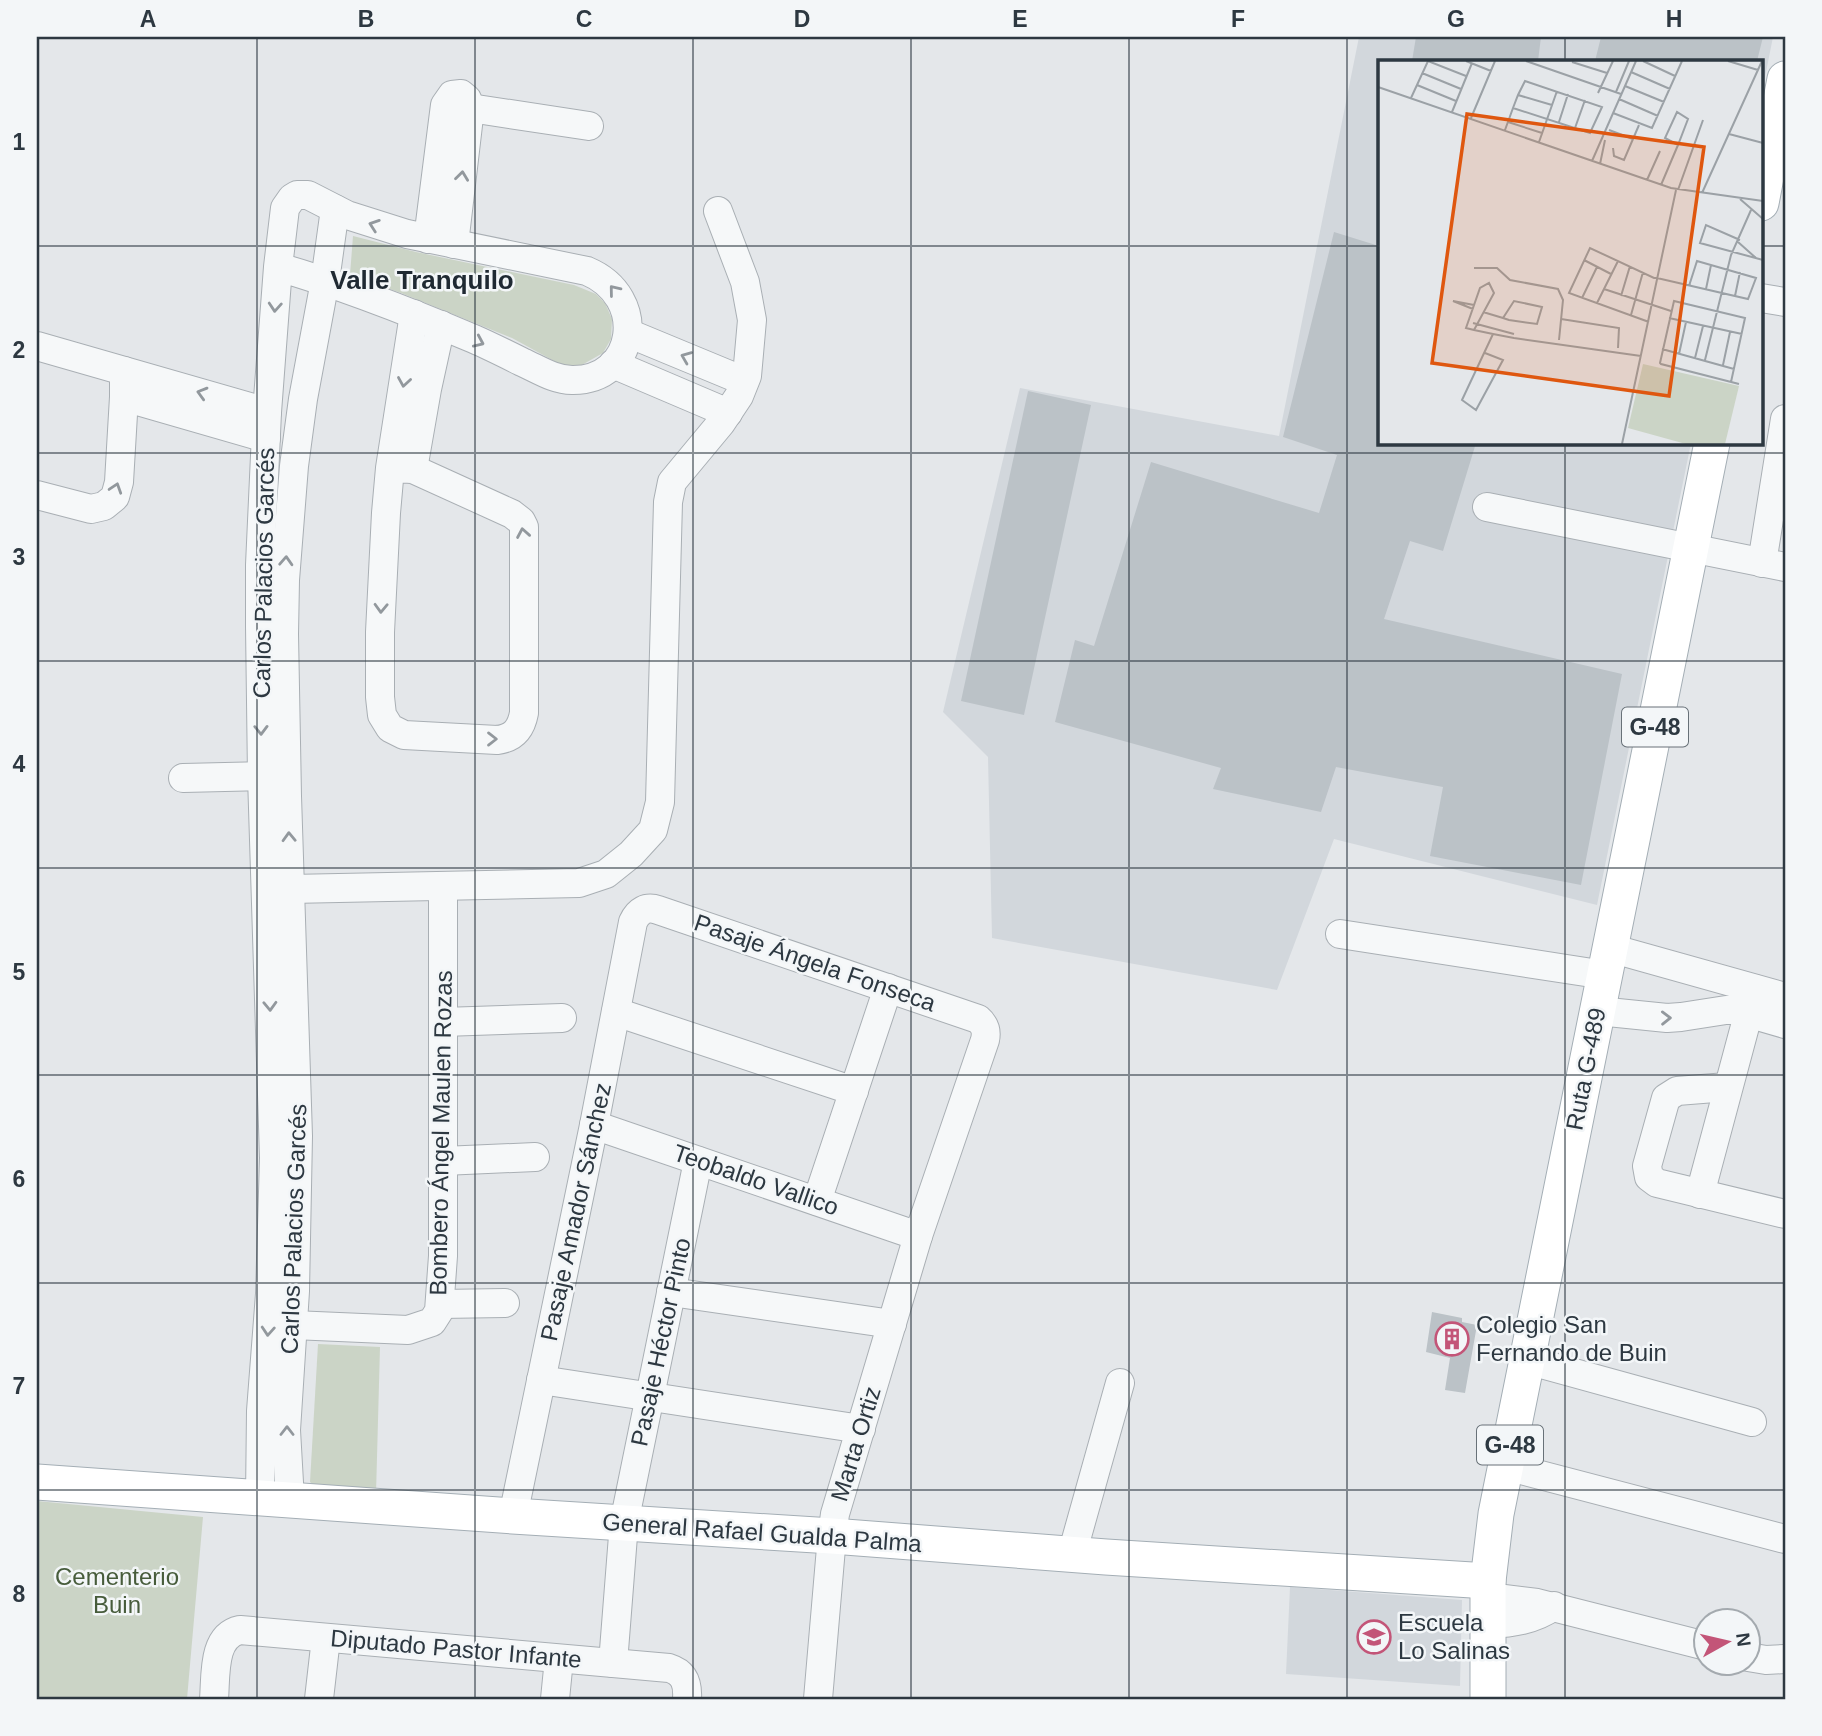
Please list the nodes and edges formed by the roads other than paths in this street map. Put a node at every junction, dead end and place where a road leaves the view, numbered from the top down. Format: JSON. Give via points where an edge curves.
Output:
{"nodes":[{"id":1,"x":1785,"y":79,"type":"edge"},
{"id":2,"x":589,"y":126,"type":"dead end"},
{"id":3,"x":1762,"y":190,"type":"edge"},
{"id":4,"x":335,"y":209,"type":"junction"},
{"id":5,"x":718,"y":211,"type":"dead end"},
{"id":6,"x":441,"y":242,"type":"junction"},
{"id":7,"x":278,"y":267,"type":"junction"},
{"id":8,"x":325,"y":281,"type":"junction"},
{"id":9,"x":1762,"y":298,"type":"edge"},
{"id":10,"x":1785,"y":302,"type":"edge"},
{"id":11,"x":414,"y":314,"type":"junction"},
{"id":12,"x":441,"y":325,"type":"junction"},
{"id":13,"x":628,"y":333,"type":"junction"},
{"id":14,"x":37,"y":346,"type":"edge"},
{"id":15,"x":613,"y":364,"type":"junction"},
{"id":16,"x":744,"y":381,"type":"junction"},
{"id":17,"x":124,"y":384,"type":"junction"},
{"id":18,"x":728,"y":413,"type":"junction"},
{"id":19,"x":1785,"y":419,"type":"edge"},
{"id":20,"x":267,"y":425,"type":"junction"},
{"id":21,"x":1712,"y":444,"type":"edge"},
{"id":22,"x":402,"y":468,"type":"junction"},
{"id":23,"x":37,"y":495,"type":"edge"},
{"id":24,"x":1487,"y":507,"type":"dead end"},
{"id":25,"x":1691,"y":549,"type":"junction"},
{"id":26,"x":1774,"y":565,"type":"edge"},
{"id":27,"x":262,"y":776,"type":"junction"},
{"id":28,"x":183,"y":778,"type":"dead end"},
{"id":29,"x":443,"y":886,"type":"junction"},
{"id":30,"x":290,"y":889,"type":"junction"},
{"id":31,"x":643,"y":910,"type":"joint"},
{"id":32,"x":1339,"y":934,"type":"dead end"},
{"id":33,"x":280,"y":957,"type":"junction"},
{"id":34,"x":1608,"y":961,"type":"junction"},
{"id":35,"x":888,"y":988,"type":"junction"},
{"id":36,"x":1785,"y":997,"type":"edge"},
{"id":37,"x":1752,"y":1001,"type":"junction"},
{"id":38,"x":1598,"y":1011,"type":"junction"},
{"id":39,"x":616,"y":1012,"type":"junction"},
{"id":40,"x":562,"y":1018,"type":"dead end"},
{"id":41,"x":443,"y":1022,"type":"junction"},
{"id":42,"x":1785,"y":1024,"type":"edge"},
{"id":43,"x":984,"y":1026,"type":"joint"},
{"id":44,"x":1727,"y":1087,"type":"junction"},
{"id":45,"x":854,"y":1091,"type":"junction"},
{"id":46,"x":594,"y":1125,"type":"junction"},
{"id":47,"x":535,"y":1157,"type":"dead end"},
{"id":48,"x":698,"y":1160,"type":"junction"},
{"id":49,"x":443,"y":1161,"type":"junction"},
{"id":50,"x":1700,"y":1194,"type":"junction"},
{"id":51,"x":817,"y":1201,"type":"junction"},
{"id":52,"x":1785,"y":1214,"type":"edge"},
{"id":53,"x":918,"y":1236,"type":"junction"},
{"id":54,"x":671,"y":1292,"type":"junction"},
{"id":55,"x":505,"y":1303,"type":"dead end"},
{"id":56,"x":440,"y":1304,"type":"junction"},
{"id":57,"x":892,"y":1324,"type":"junction"},
{"id":58,"x":293,"y":1325,"type":"junction"},
{"id":59,"x":1527,"y":1360,"type":"junction"},
{"id":60,"x":541,"y":1380,"type":"junction"},
{"id":61,"x":1120,"y":1383,"type":"dead end"},
{"id":62,"x":650,"y":1397,"type":"junction"},
{"id":63,"x":1752,"y":1422,"type":"dead end"},
{"id":64,"x":861,"y":1429,"type":"junction"},
{"id":65,"x":1506,"y":1466,"type":"junction"},
{"id":66,"x":37,"y":1482,"type":"edge"},
{"id":67,"x":275,"y":1499,"type":"junction"},
{"id":68,"x":513,"y":1516,"type":"junction"},
{"id":69,"x":624,"y":1523,"type":"junction"},
{"id":70,"x":832,"y":1536,"type":"junction"},
{"id":71,"x":1785,"y":1539,"type":"edge"},
{"id":72,"x":1072,"y":1554,"type":"junction"},
{"id":73,"x":1488,"y":1600,"type":"junction"},
{"id":74,"x":326,"y":1638,"type":"junction"},
{"id":75,"x":1692,"y":1642,"type":"edge"},
{"id":76,"x":559,"y":1658,"type":"junction"},
{"id":77,"x":1762,"y":1659,"type":"edge"},
{"id":78,"x":1785,"y":1659,"type":"edge"},
{"id":79,"x":613,"y":1663,"type":"junction"},
{"id":80,"x":685,"y":1687,"type":"edge"},
{"id":81,"x":214,"y":1699,"type":"edge"},
{"id":82,"x":319,"y":1699,"type":"edge"},
{"id":83,"x":555,"y":1699,"type":"edge"},
{"id":84,"x":818,"y":1699,"type":"edge"},
{"id":85,"x":1488,"y":1699,"type":"edge"}],
"edges":[{"from":1,"to":3,"type":"main road"},
{"from":2,"to":6,"type":"street","via":[[470,108]]},
{"from":6,"to":4,"type":"street","one_way":true,"via":[[386,229]]},
{"from":4,"to":7,"type":"street","name":"Carlos Palacios Garcés","via":[[308,195],[292,198],[285,208]]},
{"from":4,"to":8,"type":"street","name":"Carlos Palacios Garcés"},
{"from":5,"to":16,"type":"street","via":[[745,282],[752,320]]},
{"from":13,"to":6,"type":"street","one_way":true,"via":[[622,299],[596,275]]},
{"from":7,"to":8,"type":"street"},
{"from":7,"to":20,"type":"street","name":"Carlos Palacios Garcés","one_way":true},
{"from":8,"to":11,"type":"street"},
{"from":30,"to":8,"type":"street","name":"Carlos Palacios Garcés","one_way":true,"via":[[284,634],[288,523],[303,399]]},
{"from":9,"to":10,"type":"street"},
{"from":11,"to":12,"type":"street"},
{"from":11,"to":22,"type":"street","one_way":true},
{"from":12,"to":15,"type":"street","one_way":true,"via":[[563,379],[595,376]]},
{"from":12,"to":22,"type":"street"},
{"from":13,"to":15,"type":"street"},
{"from":16,"to":13,"type":"street","one_way":true},
{"from":14,"to":17,"type":"street"},
{"from":15,"to":18,"type":"street"},
{"from":16,"to":18,"type":"street"},
{"from":17,"to":20,"type":"street"},
{"from":23,"to":17,"type":"street","one_way":true,"via":[[91,509],[110,503],[118,489]]},
{"from":18,"to":29,"type":"street","via":[[672,482],[668,502],[660,802],[653,830],[607,874],[579,883]]},
{"from":19,"to":26,"type":"street"},
{"from":20,"to":27,"type":"street","name":"Carlos Palacios Garcés","one_way":true,"via":[[260,626]]},
{"from":21,"to":25,"type":"main road","name":"Ruta G-489","number":"G-48"},
{"from":22,"to":22,"type":"street","one_way":true,"via":[[385,526],[380,632],[384,721],[394,731],[409,735],[510,737],[519,729],[524,713],[524,527],[512,514]]},
{"from":24,"to":25,"type":"street"},
{"from":25,"to":26,"type":"street"},
{"from":25,"to":34,"type":"main road","name":"Ruta G-489","number":"G-48"},
{"from":27,"to":28,"type":"street"},
{"from":27,"to":33,"type":"street","name":"Carlos Palacios Garcés"},
{"from":29,"to":30,"type":"street"},
{"from":29,"to":41,"type":"street","name":"Bombero Ángel Maulen Rozas"},
{"from":30,"to":33,"type":"street","name":"Carlos Palacios Garcés"},
{"from":31,"to":35,"type":"street","name":"Pasaje Ángela Fonseca","via":[[658,909]]},
{"from":31,"to":39,"type":"street","name":"Pasaje Amador Sánchez","via":[[633,922]]},
{"from":32,"to":34,"type":"street"},
{"from":33,"to":58,"type":"street","name":"Carlos Palacios Garcés","via":[[298,1136]]},
{"from":33,"to":67,"type":"street","name":"Carlos Palacios Garcés","one_way":true,"via":[[270,1294],[261,1410],[262,1466]]},
{"from":34,"to":37,"type":"street"},
{"from":34,"to":38,"type":"main road","name":"Ruta G-489","number":"G-48"},
{"from":35,"to":43,"type":"street","name":"Pasaje Ángela Fonseca","via":[[974,1017]]},
{"from":35,"to":45,"type":"street"},
{"from":36,"to":37,"type":"street"},
{"from":38,"to":37,"type":"street","one_way":true,"via":[[1681,1017]]},
{"from":37,"to":42,"type":"street"},
{"from":37,"to":44,"type":"street"},
{"from":38,"to":59,"type":"main road","name":"Ruta G-489","number":"G-48"},
{"from":39,"to":45,"type":"street"},
{"from":39,"to":46,"type":"street","name":"Pasaje Amador Sánchez"},
{"from":40,"to":41,"type":"street"},
{"from":41,"to":49,"type":"street","name":"Bombero Ángel Maulen Rozas"},
{"from":43,"to":53,"type":"street","name":"Marta Ortiz","via":[[985,1040]]},
{"from":44,"to":50,"type":"street"},
{"from":44,"to":50,"type":"street","via":[[1677,1091],[1666,1098],[1647,1166],[1649,1177],[1657,1183]]},
{"from":45,"to":51,"type":"street"},
{"from":46,"to":48,"type":"street","name":"Teobaldo Vallico"},
{"from":46,"to":60,"type":"street","name":"Pasaje Amador Sánchez"},
{"from":47,"to":49,"type":"street"},
{"from":48,"to":51,"type":"street","name":"Teobaldo Vallico"},
{"from":48,"to":54,"type":"street","name":"Pasaje Héctor Pinto"},
{"from":49,"to":56,"type":"street","name":"Bombero Ángel Maulen Rozas"},
{"from":50,"to":52,"type":"street"},
{"from":51,"to":53,"type":"street","name":"Teobaldo Vallico"},
{"from":53,"to":57,"type":"street","name":"Marta Ortiz"},
{"from":54,"to":57,"type":"street"},
{"from":54,"to":62,"type":"street","name":"Pasaje Héctor Pinto"},
{"from":55,"to":56,"type":"street"},
{"from":56,"to":58,"type":"street","name":"Bombero Ángel Maulen Rozas","via":[[432,1322],[408,1330]]},
{"from":57,"to":64,"type":"street","name":"Marta Ortiz"},
{"from":67,"to":58,"type":"street","name":"Carlos Palacios Garcés","one_way":true,"via":[[286,1430]]},
{"from":59,"to":63,"type":"street"},
{"from":59,"to":65,"type":"main road","name":"Ruta G-489","number":"G-48"},
{"from":60,"to":62,"type":"street"},
{"from":60,"to":68,"type":"street","name":"Pasaje Amador Sánchez"},
{"from":61,"to":72,"type":"street"},
{"from":62,"to":64,"type":"street"},
{"from":62,"to":69,"type":"street","name":"Pasaje Héctor Pinto"},
{"from":64,"to":70,"type":"street","name":"Marta Ortiz"},
{"from":65,"to":71,"type":"street"},
{"from":65,"to":73,"type":"main road","name":"Ruta G-489","number":"G-48","via":[[1493,1534]]},
{"from":66,"to":67,"type":"main road","name":"General Rafael Gualda Palma"},
{"from":67,"to":68,"type":"main road","name":"General Rafael Gualda Palma"},
{"from":68,"to":69,"type":"main road","name":"General Rafael Gualda Palma"},
{"from":69,"to":70,"type":"main road","name":"General Rafael Gualda Palma"},
{"from":69,"to":79,"type":"street","name":"Pasaje Héctor Pinto"},
{"from":70,"to":72,"type":"main road","name":"General Rafael Gualda Palma"},
{"from":70,"to":84,"type":"street","name":"Marta Ortiz"},
{"from":72,"to":73,"type":"main road","name":"General Rafael Gualda Palma"},
{"from":73,"to":75,"type":"street","via":[[1506,1623],[1532,1618],[1554,1606]]},
{"from":73,"to":85,"type":"main road","name":"Ruta G-489","number":"G-48"},
{"from":74,"to":76,"type":"street","name":"Diputado Pastor Infante"},
{"from":74,"to":81,"type":"street","name":"Diputado Pastor Infante","via":[[246,1630],[228,1634],[219,1650]]},
{"from":74,"to":82,"type":"street"},
{"from":76,"to":79,"type":"street","name":"Diputado Pastor Infante"},
{"from":76,"to":83,"type":"street"},
{"from":77,"to":78,"type":"street"},
{"from":79,"to":80,"type":"street","name":"Diputado Pastor Infante","via":[[669,1668],[679,1672]]}]}
